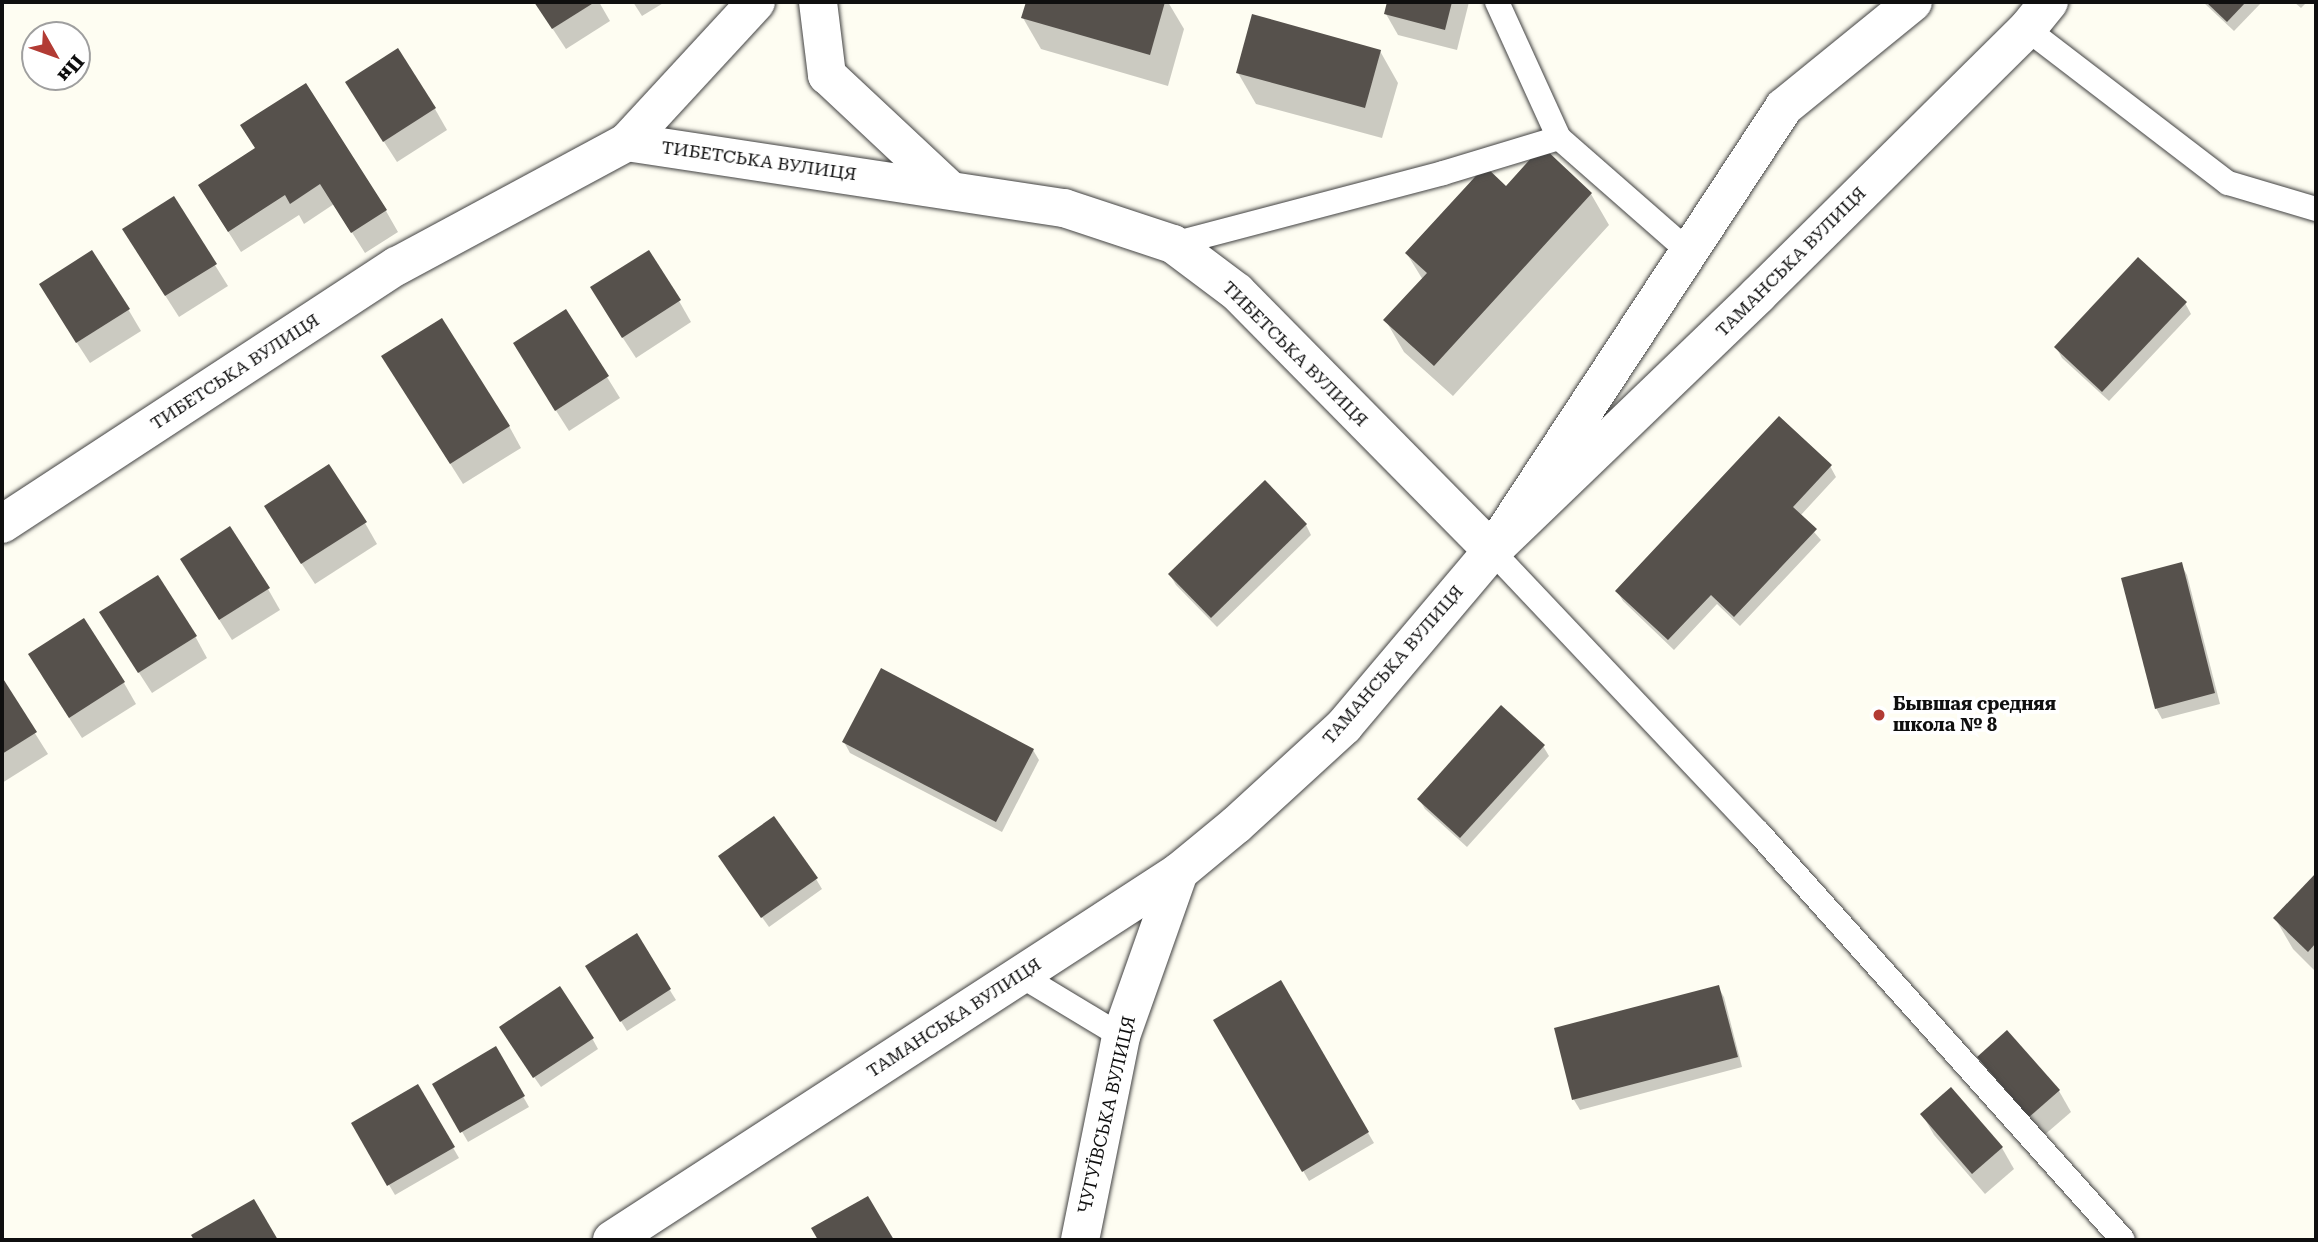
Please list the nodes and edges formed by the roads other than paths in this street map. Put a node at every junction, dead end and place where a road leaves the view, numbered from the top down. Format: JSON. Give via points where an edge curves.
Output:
{"nodes":[{"id":1,"x":757,"y":2,"type":"edge"},
{"id":2,"x":818,"y":2,"type":"edge"},
{"id":3,"x":1497,"y":2,"type":"edge"},
{"id":4,"x":1913,"y":2,"type":"edge"},
{"id":5,"x":2038,"y":15,"type":"edge"},
{"id":6,"x":1559,"y":138,"type":"junction"},
{"id":7,"x":627,"y":142,"type":"junction"},
{"id":8,"x":950,"y":190,"type":"junction"},
{"id":9,"x":2316,"y":209,"type":"edge"},
{"id":10,"x":1173,"y":244,"type":"junction"},
{"id":11,"x":1689,"y":252,"type":"junction"},
{"id":12,"x":2,"y":524,"type":"edge"},
{"id":13,"x":1492,"y":551,"type":"junction"},
{"id":14,"x":1179,"y":872,"type":"junction"},
{"id":15,"x":1020,"y":975,"type":"junction"},
{"id":16,"x":1121,"y":1036,"type":"junction"},
{"id":17,"x":611,"y":1240,"type":"edge"},
{"id":18,"x":1080,"y":1240,"type":"edge"},
{"id":19,"x":2123,"y":1240,"type":"edge"}],
"edges":[{"from":1,"to":7,"type":"street"},
{"from":2,"to":8,"type":"street","via":[[827,75]]},
{"from":3,"to":6,"type":"lane"},
{"from":4,"to":11,"type":"street","via":[[1784,107]]},
{"from":5,"to":9,"type":"lane","via":[[2228,183]]},
{"from":5,"to":13,"type":"street","name":"ТАМАНСЬКА ВУЛИЦЯ","via":[[1758,295]]},
{"from":6,"to":10,"type":"lane"},
{"from":6,"to":11,"type":"lane"},
{"from":7,"to":8,"type":"street","name":"ТИБЕТСЬКА ВУЛИЦЯ"},
{"from":7,"to":12,"type":"street","name":"ТИБЕТСЬКА ВУЛИЦЯ","via":[[397,266]]},
{"from":8,"to":10,"type":"street","name":"ТИБЕТСЬКА ВУЛИЦЯ","via":[[1063,208]]},
{"from":10,"to":13,"type":"street","name":"ТИБЕТСЬКА ВУЛИЦЯ","via":[[1237,292]]},
{"from":11,"to":13,"type":"street"},
{"from":13,"to":14,"type":"street","name":"ТАМАНСЬКА ВУЛИЦЯ","via":[[1344,726]]},
{"from":13,"to":19,"type":"lane","via":[[1758,832]]},
{"from":14,"to":15,"type":"street","name":"ТАМАНСЬКА ВУЛИЦЯ"},
{"from":14,"to":16,"type":"street","name":"ЧУГУЇВСЬКА ВУЛИЦЯ"},
{"from":15,"to":16,"type":"lane"},
{"from":15,"to":17,"type":"street","name":"ТАМАНСЬКА ВУЛИЦЯ"},
{"from":16,"to":18,"type":"street","name":"ЧУГУЇВСЬКА ВУЛИЦЯ"}]}
